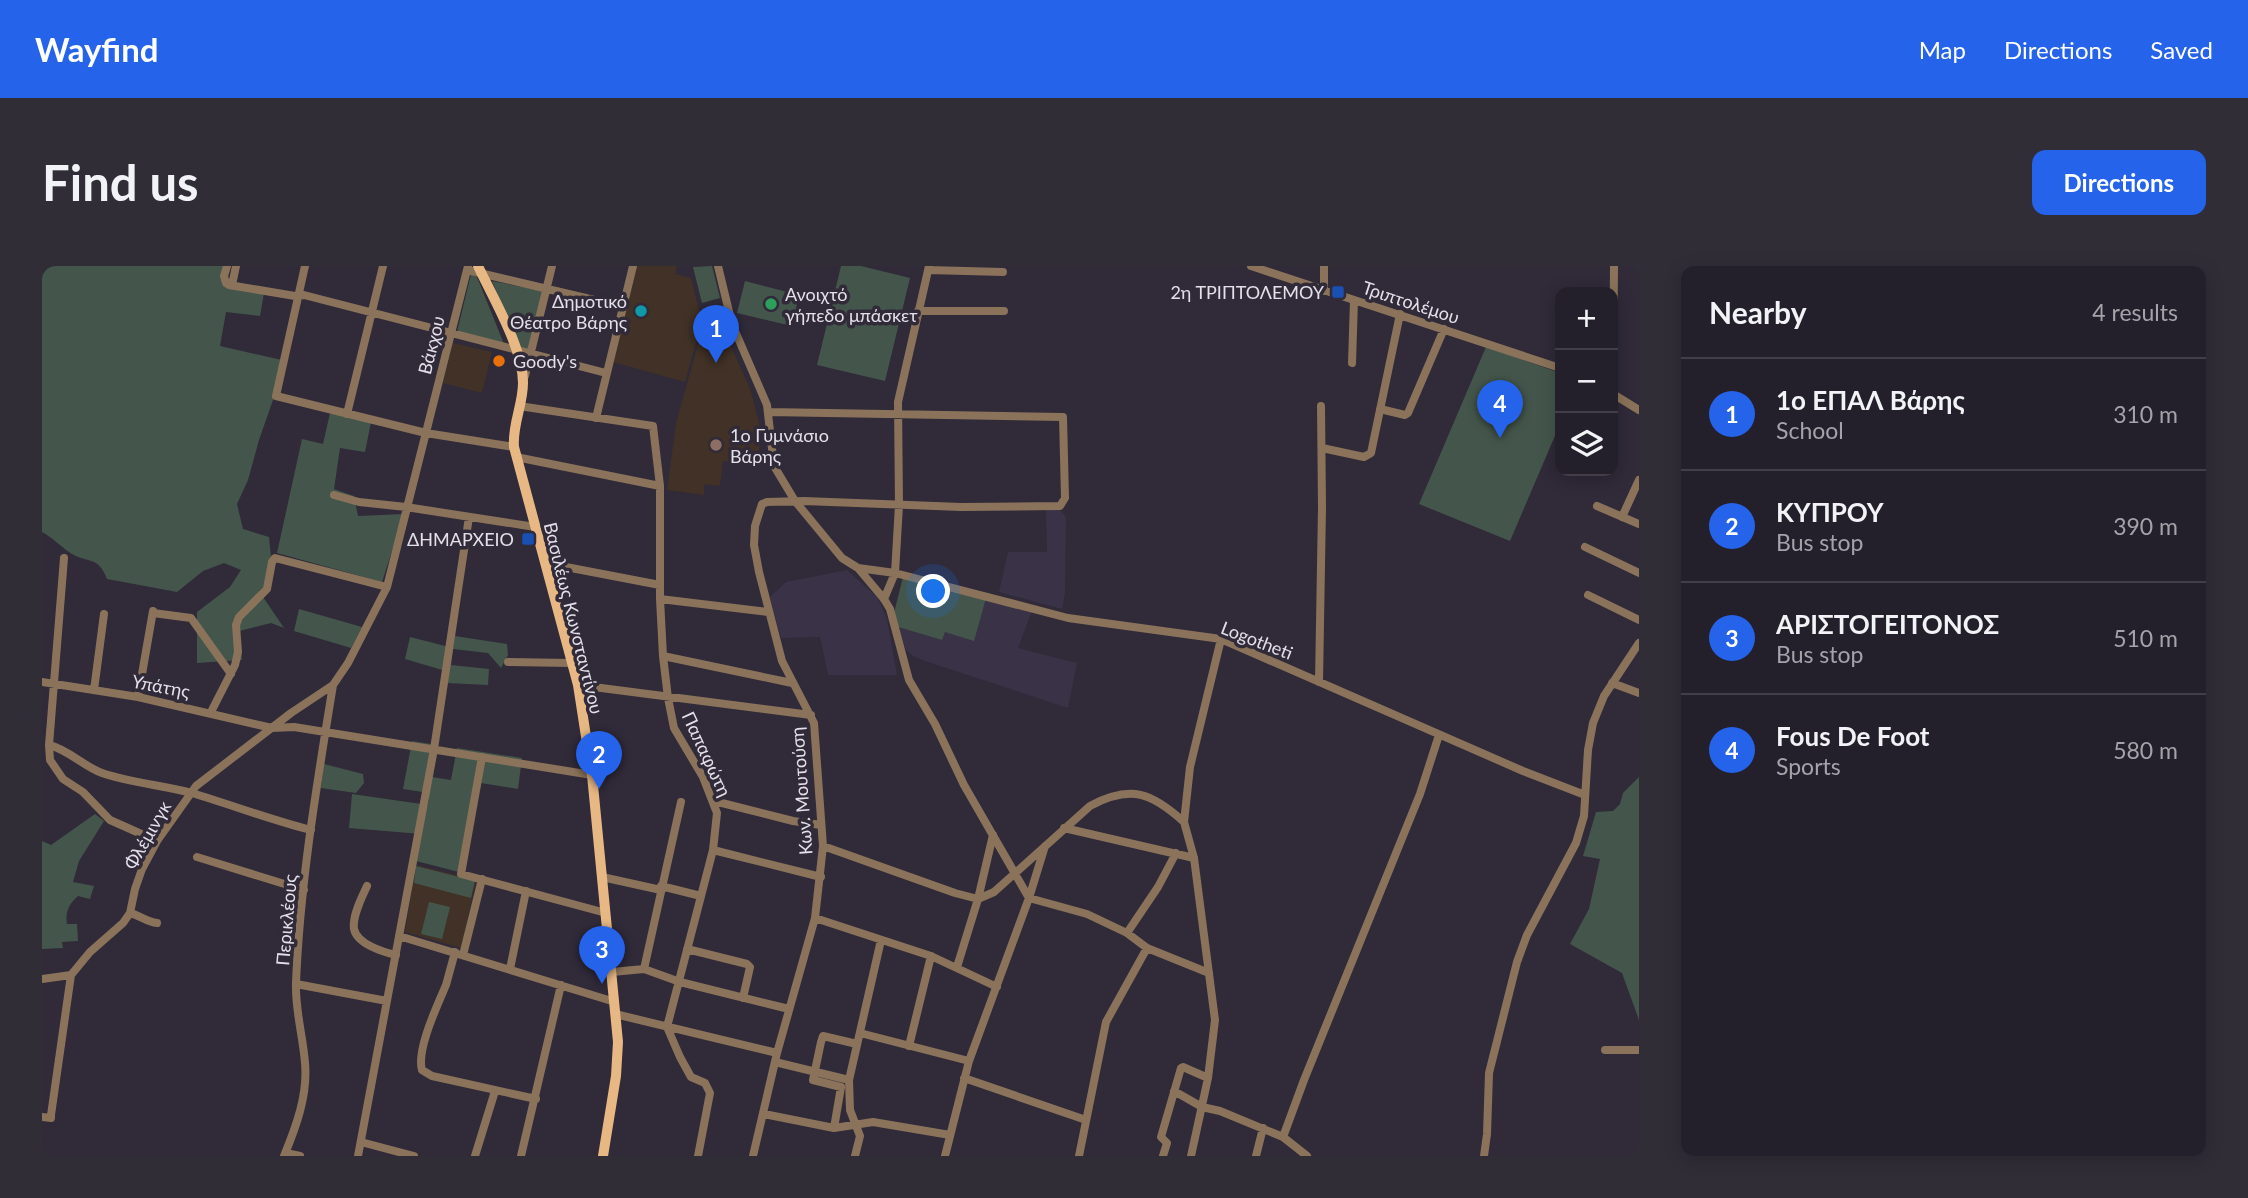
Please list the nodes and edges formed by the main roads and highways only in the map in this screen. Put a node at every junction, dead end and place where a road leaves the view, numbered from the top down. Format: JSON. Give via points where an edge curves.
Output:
{"nodes":[{"id":1,"x":480,"y":270,"type":"edge"},
{"id":2,"x":603,"y":1156,"type":"edge"}],
"edges":[{"from":1,"to":2,"type":"main road","name":"Βασιλέως Κωνσταντίνου","via":[[518,351],[523,383],[514,429],[515,452],[578,685],[592,775],[618,1042]]}]}
